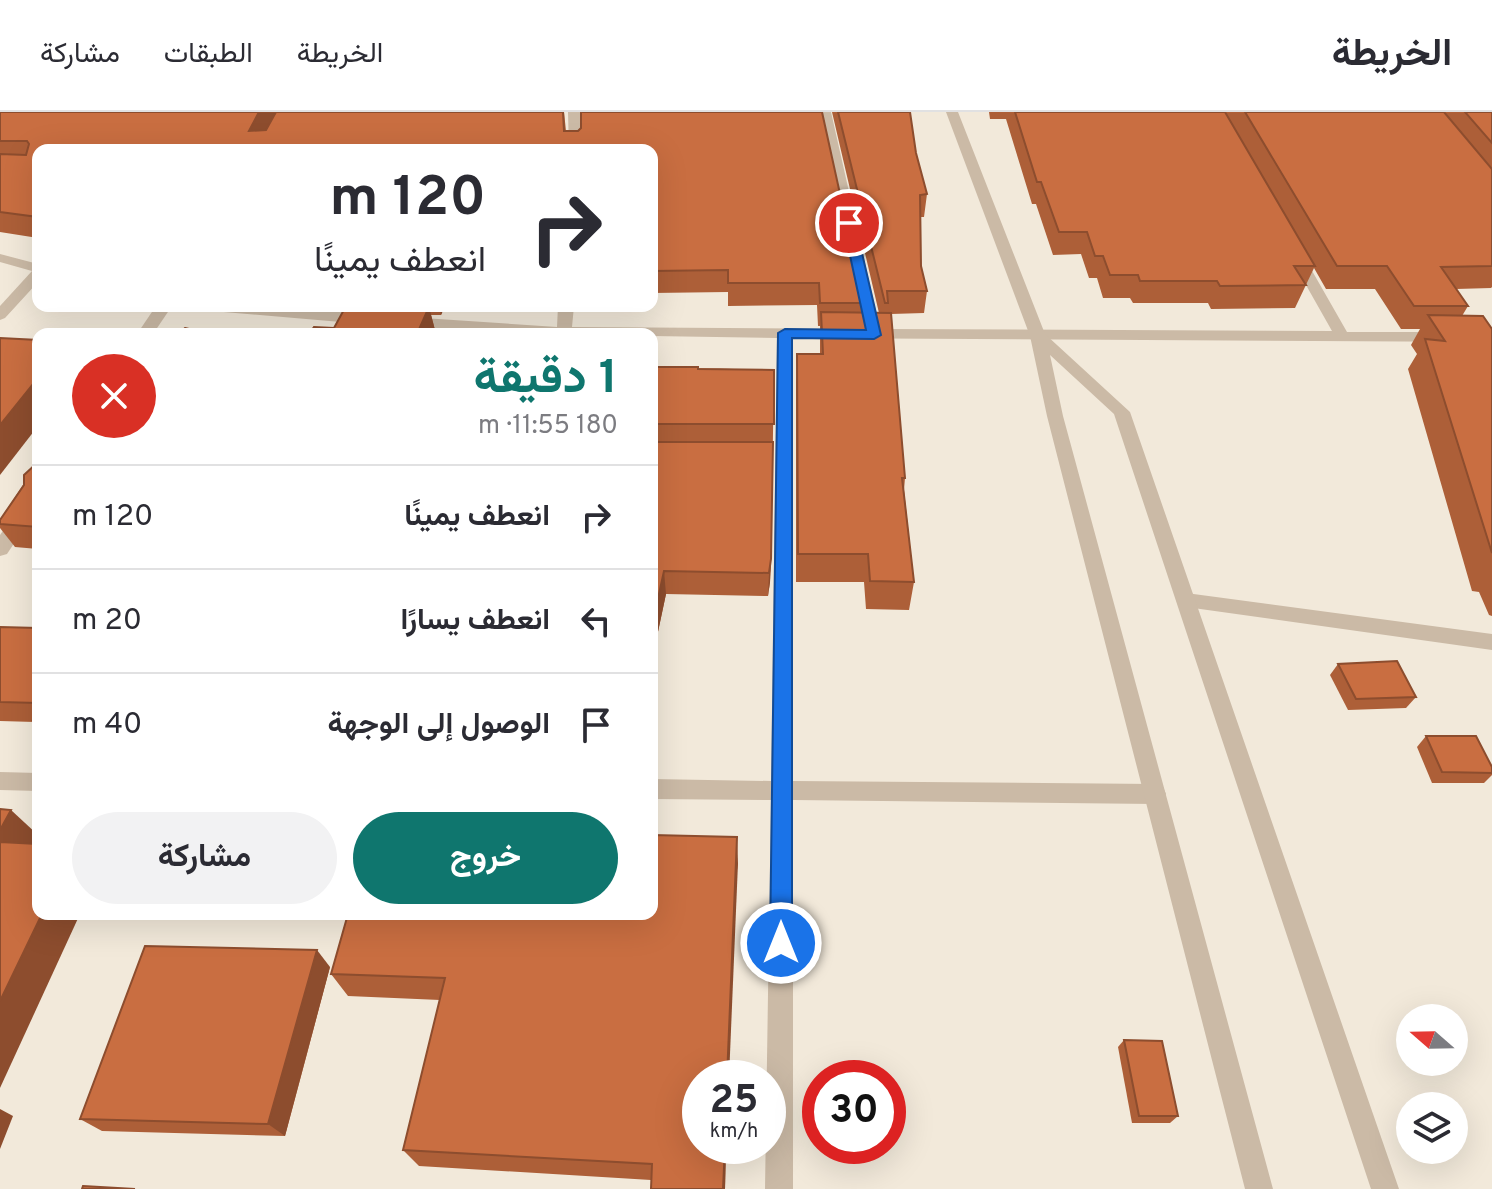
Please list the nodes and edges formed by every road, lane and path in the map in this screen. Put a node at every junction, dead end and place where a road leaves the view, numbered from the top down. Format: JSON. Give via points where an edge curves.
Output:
{"nodes":[{"id":1,"x":574,"y":112,"type":"edge"},
{"id":2,"x":825,"y":112,"type":"edge"},
{"id":3,"x":952,"y":112,"type":"edge"},
{"id":4,"x":575,"y":144,"type":"edge"},
{"id":5,"x":1290,"y":244,"type":"edge"},
{"id":6,"x":0,"y":258,"type":"edge"},
{"id":7,"x":32,"y":269,"type":"edge"},
{"id":8,"x":32,"y":278,"type":"edge"},
{"id":9,"x":288,"y":312,"type":"edge"},
{"id":10,"x":0,"y":315,"type":"edge"},
{"id":11,"x":499,"y":328,"type":"edge"},
{"id":12,"x":658,"y":332,"type":"edge"},
{"id":13,"x":785,"y":333,"type":"junction"},
{"id":14,"x":874,"y":335,"type":"junction"},
{"id":15,"x":1038,"y":336,"type":"junction"},
{"id":16,"x":1342,"y":336,"type":"junction"},
{"id":17,"x":1492,"y":337,"type":"edge"},
{"id":18,"x":32,"y":502,"type":"edge"},
{"id":19,"x":0,"y":549,"type":"edge"},
{"id":20,"x":1186,"y":600,"type":"junction"},
{"id":21,"x":1492,"y":642,"type":"edge"},
{"id":22,"x":0,"y":781,"type":"edge"},
{"id":23,"x":32,"y":782,"type":"edge"},
{"id":24,"x":658,"y":789,"type":"edge"},
{"id":25,"x":781,"y":790,"type":"junction"},
{"id":26,"x":1155,"y":794,"type":"junction"},
{"id":27,"x":779,"y":1189,"type":"edge"},
{"id":28,"x":1259,"y":1189,"type":"edge"},
{"id":29,"x":1385,"y":1189,"type":"edge"}],
"edges":[{"from":1,"to":4,"type":"street"},
{"from":2,"to":14,"type":"street"},
{"from":3,"to":15,"type":"street"},
{"from":5,"to":16,"type":"street"},
{"from":6,"to":7,"type":"street"},
{"from":8,"to":10,"type":"street"},
{"from":9,"to":11,"type":"street"},
{"from":12,"to":13,"type":"street"},
{"from":13,"to":14,"type":"street"},
{"from":13,"to":25,"type":"street","via":[[776,457]]},
{"from":14,"to":15,"type":"street"},
{"from":15,"to":16,"type":"street"},
{"from":15,"to":20,"type":"street","via":[[1122,412]]},
{"from":15,"to":26,"type":"street"},
{"from":16,"to":17,"type":"street"},
{"from":18,"to":19,"type":"street"},
{"from":20,"to":21,"type":"street"},
{"from":20,"to":29,"type":"street"},
{"from":22,"to":23,"type":"street"},
{"from":24,"to":25,"type":"street"},
{"from":25,"to":26,"type":"street"},
{"from":25,"to":27,"type":"street"},
{"from":26,"to":28,"type":"street"}]}
